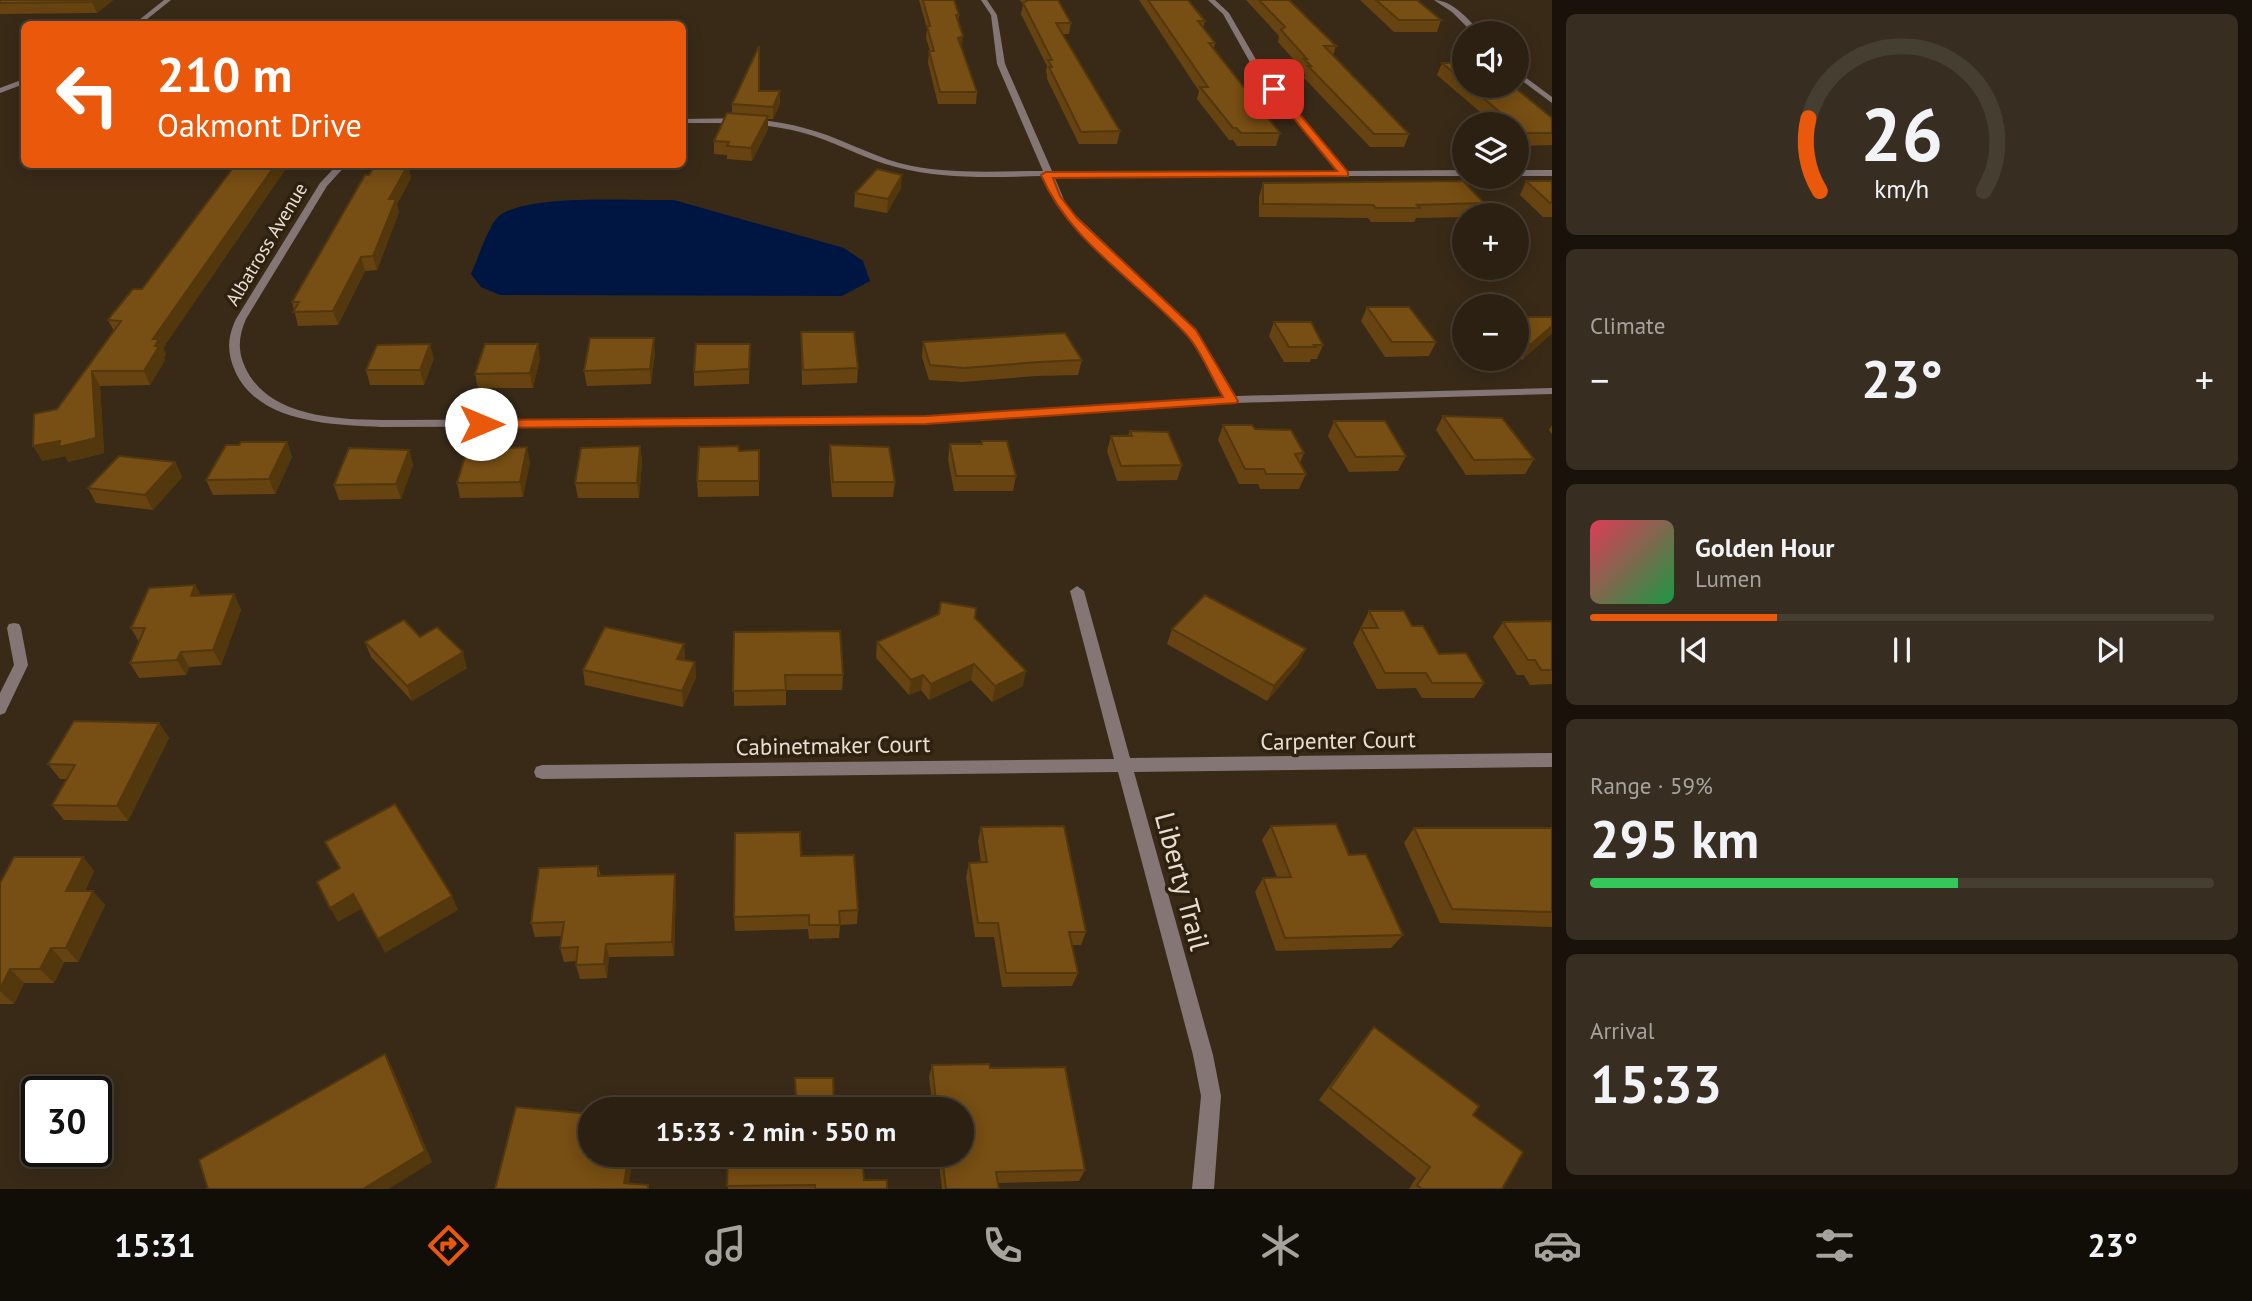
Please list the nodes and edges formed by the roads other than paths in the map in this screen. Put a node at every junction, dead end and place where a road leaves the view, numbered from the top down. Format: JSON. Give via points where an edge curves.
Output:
{"nodes":[{"id":1,"x":168,"y":0,"type":"edge"},
{"id":2,"x":984,"y":0,"type":"edge"},
{"id":3,"x":1211,"y":0,"type":"edge"},
{"id":4,"x":1437,"y":0,"type":"edge"},
{"id":5,"x":141,"y":21,"type":"edge"},
{"id":6,"x":1464,"y":21,"type":"edge"},
{"id":7,"x":21,"y":82,"type":"edge"},
{"id":8,"x":1529,"y":83,"type":"edge"},
{"id":9,"x":0,"y":91,"type":"edge"},
{"id":10,"x":1552,"y":101,"type":"edge"},
{"id":11,"x":686,"y":121,"type":"edge"},
{"id":12,"x":339,"y":168,"type":"edge"},
{"id":13,"x":1452,"y":173,"type":"edge"},
{"id":14,"x":1529,"y":173,"type":"edge"},
{"id":15,"x":1552,"y":173,"type":"edge"},
{"id":16,"x":1345,"y":174,"type":"junction"},
{"id":17,"x":1046,"y":175,"type":"junction"},
{"id":18,"x":1552,"y":391,"type":"edge"},
{"id":19,"x":1232,"y":401,"type":"junction"},
{"id":20,"x":1077,"y":591,"type":"dead end"},
{"id":21,"x":14,"y":628,"type":"dead end"},
{"id":22,"x":0,"y":709,"type":"edge"},
{"id":23,"x":1552,"y":761,"type":"edge"},
{"id":24,"x":1124,"y":764,"type":"junction"},
{"id":25,"x":542,"y":772,"type":"dead end"},
{"id":26,"x":1203,"y":1189,"type":"edge"}],
"edges":[{"from":1,"to":5,"type":"street"},
{"from":2,"to":17,"type":"street","via":[[994,15],[1001,64]]},
{"from":3,"to":16,"type":"street","via":[[1226,13],[1259,71]]},
{"from":4,"to":6,"type":"street"},
{"from":7,"to":9,"type":"street"},
{"from":8,"to":10,"type":"street"},
{"from":11,"to":17,"type":"street","via":[[730,120],[804,130],[897,165],[923,170]]},
{"from":12,"to":19,"type":"street","name":"Albatross Avenue","via":[[323,185],[234,332],[239,370],[249,388],[302,414],[363,424],[906,421]]},
{"from":13,"to":16,"type":"street"},
{"from":14,"to":15,"type":"street"},
{"from":16,"to":17,"type":"street"},
{"from":17,"to":19,"type":"street","via":[[1073,220],[1192,332]]},
{"from":18,"to":19,"type":"street"},
{"from":20,"to":24,"type":"street","name":"Liberty Trail"},
{"from":21,"to":22,"type":"street","via":[[21,665]]},
{"from":23,"to":24,"type":"street","name":"Carpenter Court"},
{"from":24,"to":25,"type":"street","name":"Cabinetmaker Court"},
{"from":24,"to":26,"type":"street","name":"Liberty Trail","via":[[1211,1096]]}]}
